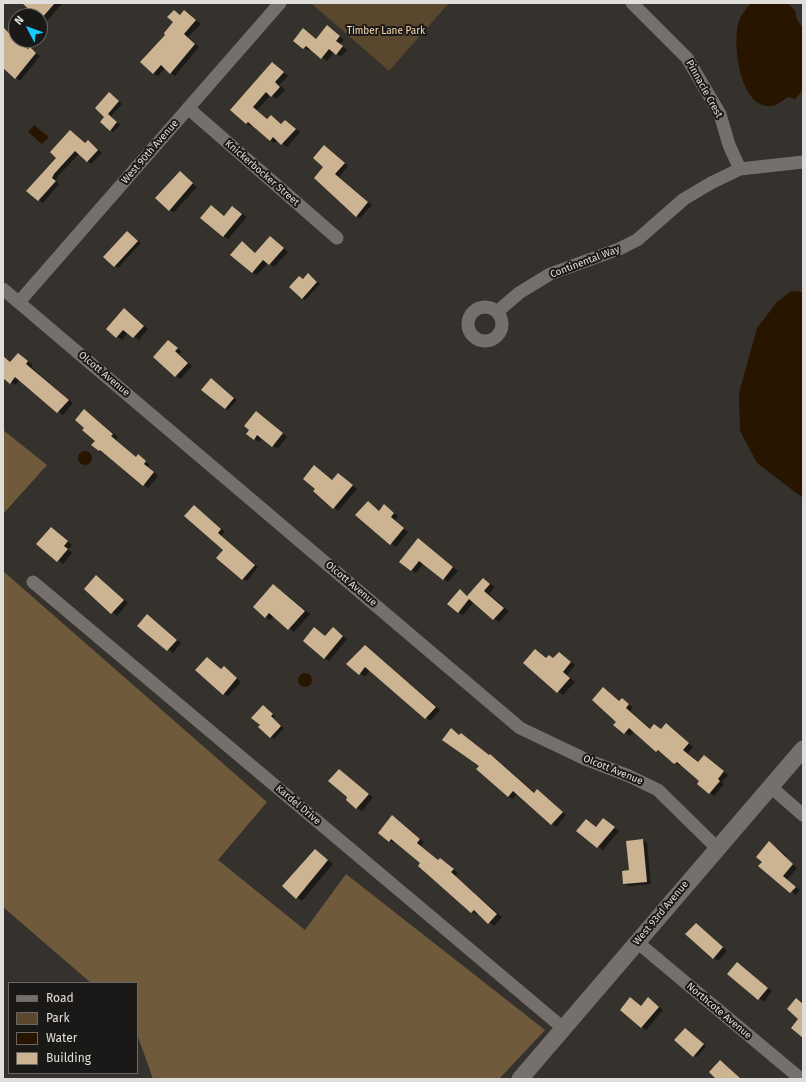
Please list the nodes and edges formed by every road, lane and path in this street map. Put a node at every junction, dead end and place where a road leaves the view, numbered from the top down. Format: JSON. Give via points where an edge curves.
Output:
{"nodes":[{"id":1,"x":280,"y":3,"type":"edge"},
{"id":2,"x":632,"y":3,"type":"edge"},
{"id":3,"x":188,"y":108,"type":"junction"},
{"id":4,"x":803,"y":162,"type":"edge"},
{"id":5,"x":740,"y":169,"type":"junction"},
{"id":6,"x":337,"y":238,"type":"dead end"},
{"id":7,"x":3,"y":289,"type":"edge"},
{"id":8,"x":19,"y":302,"type":"junction"},
{"id":9,"x":497,"y":312,"type":"dead end"},
{"id":10,"x":33,"y":582,"type":"dead end"},
{"id":11,"x":803,"y":749,"type":"edge"},
{"id":12,"x":771,"y":787,"type":"junction"},
{"id":13,"x":803,"y":815,"type":"edge"},
{"id":14,"x":717,"y":848,"type":"junction"},
{"id":15,"x":636,"y":942,"type":"junction"},
{"id":16,"x":563,"y":1028,"type":"junction"},
{"id":17,"x":520,"y":1079,"type":"edge"},
{"id":18,"x":802,"y":1079,"type":"edge"}],
"edges":[{"from":1,"to":3,"type":"street","name":"West 90th Avenue"},
{"from":2,"to":5,"type":"street","name":"Pinnacle Crest","via":[[687,58],[720,114],[729,145]]},
{"from":3,"to":6,"type":"street","name":"Knickerbocker Street"},
{"from":3,"to":8,"type":"street","name":"West 90th Avenue"},
{"from":4,"to":5,"type":"street","name":"Continental Way"},
{"from":5,"to":9,"type":"street","name":"Continental Way","via":[[684,199],[636,240],[619,249],[550,274],[519,293]]},
{"from":7,"to":8,"type":"street","name":"Olcott Avenue"},
{"from":8,"to":14,"type":"street","name":"Olcott Avenue","via":[[520,728],[658,790]]},
{"from":10,"to":16,"type":"street","name":"Kardel Drive"},
{"from":11,"to":12,"type":"street","name":"West 93rd Avenue"},
{"from":12,"to":13,"type":"street"},
{"from":12,"to":14,"type":"street","name":"West 93rd Avenue"},
{"from":14,"to":15,"type":"street","name":"West 93rd Avenue"},
{"from":15,"to":16,"type":"street","name":"West 93rd Avenue"},
{"from":15,"to":18,"type":"street","name":"Northcote Avenue"},
{"from":16,"to":17,"type":"street","name":"West 93rd Avenue"}]}
